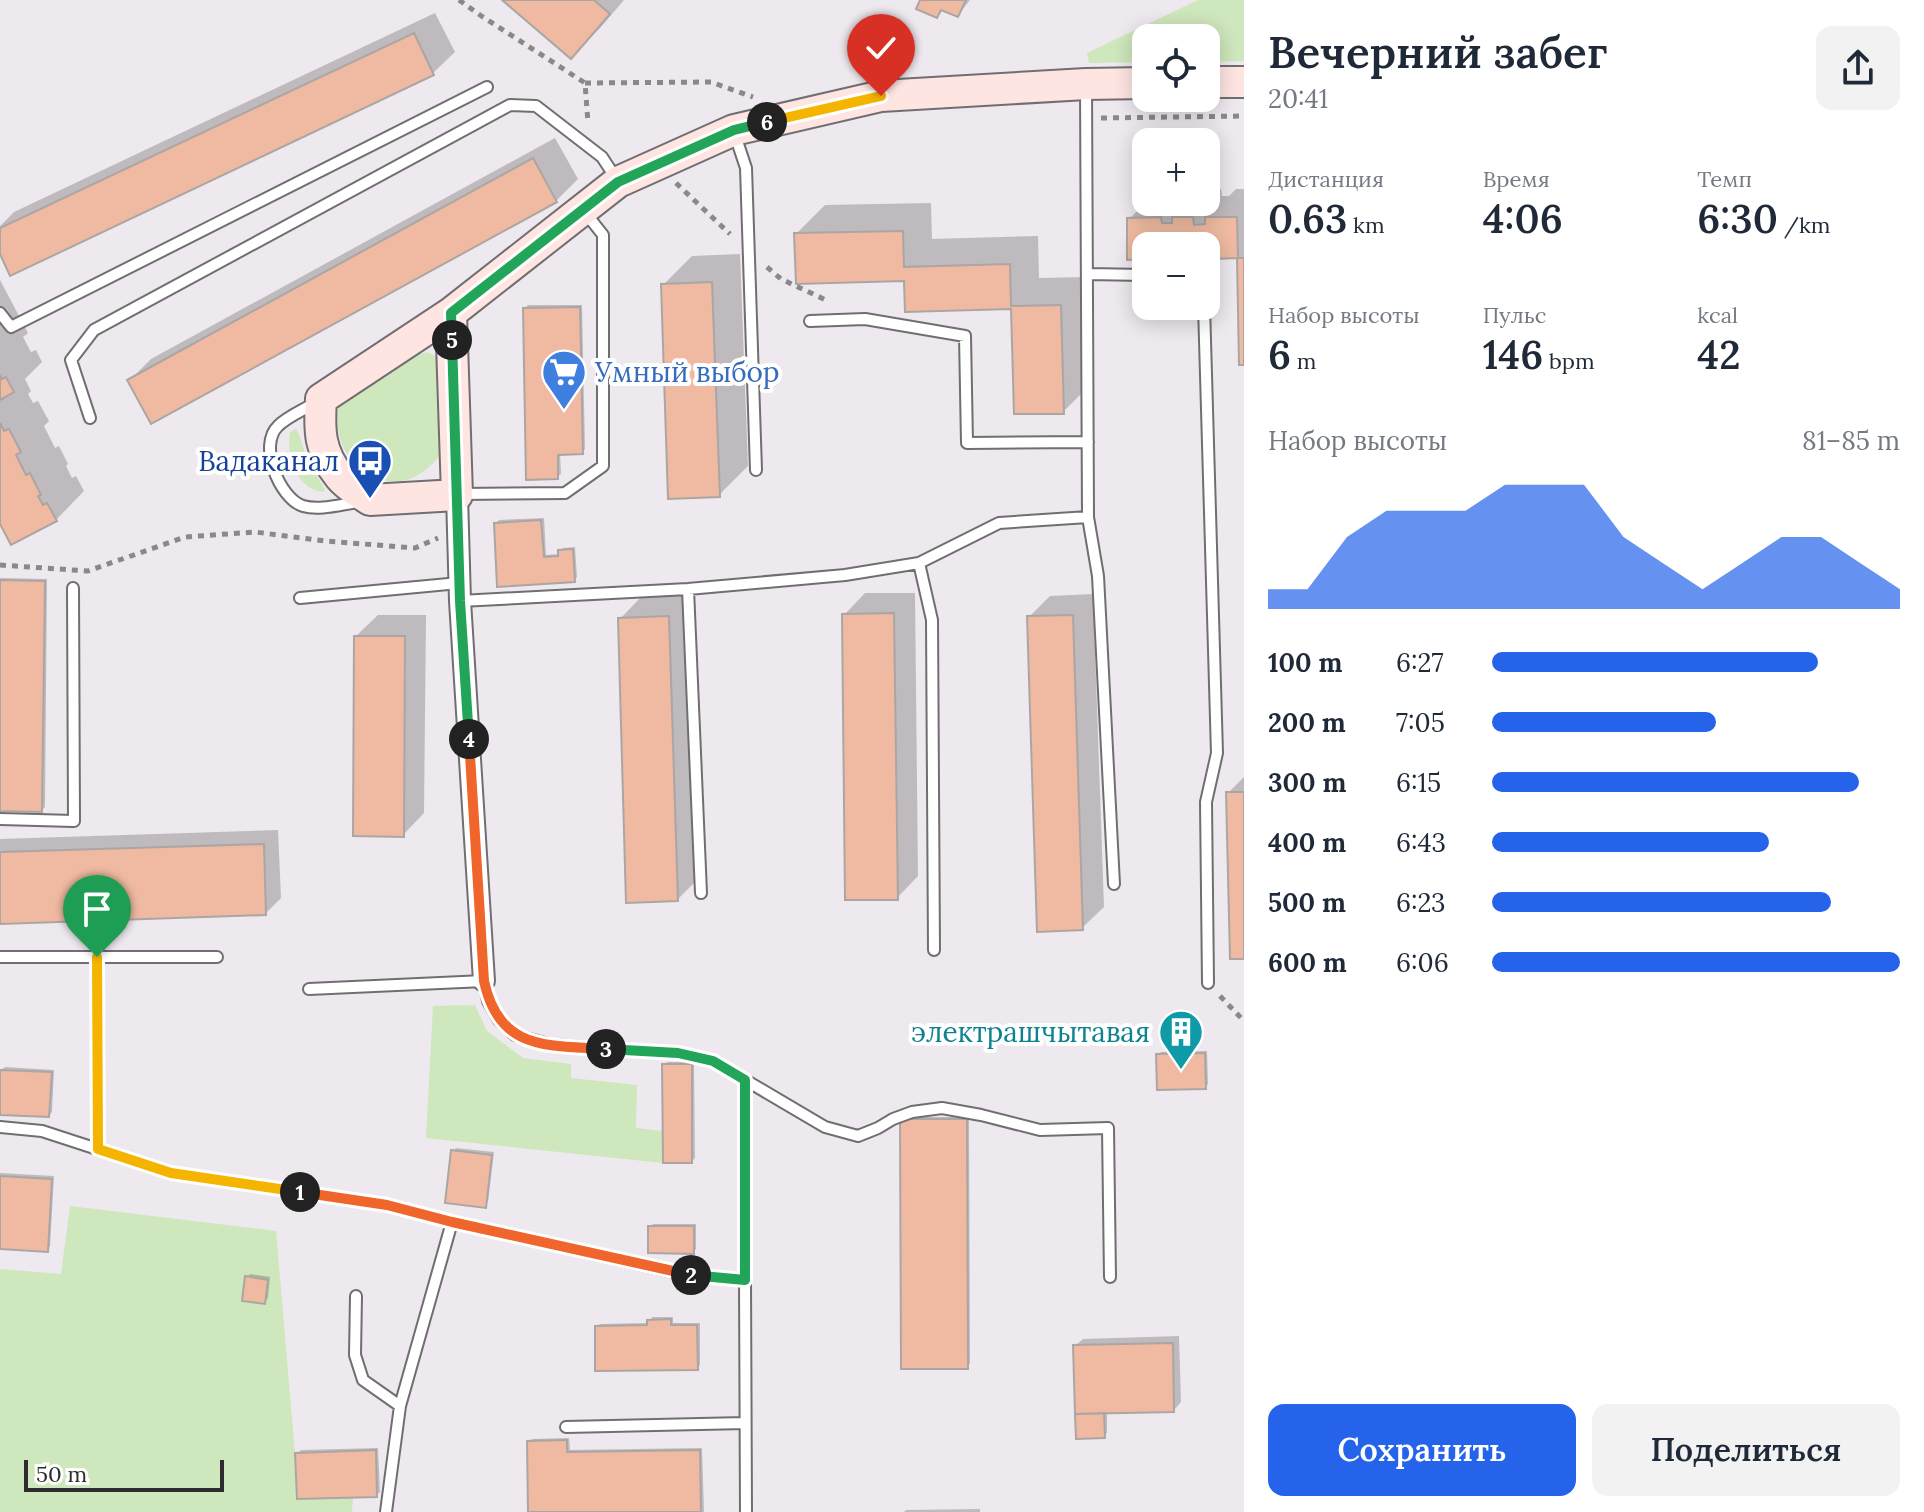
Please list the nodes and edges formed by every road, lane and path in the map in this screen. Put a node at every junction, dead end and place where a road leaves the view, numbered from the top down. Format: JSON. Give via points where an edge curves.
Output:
{"nodes":[{"id":1,"x":459,"y":0,"type":"edge"},
{"id":2,"x":1220,"y":82,"type":"edge"},
{"id":3,"x":1244,"y":82,"type":"edge"},
{"id":4,"x":585,"y":83,"type":"junction"},
{"id":5,"x":1132,"y":83,"type":"edge"},
{"id":6,"x":1086,"y":84,"type":"junction"},
{"id":7,"x":487,"y":87,"type":"dead end"},
{"id":8,"x":801,"y":114,"type":"junction"},
{"id":9,"x":1244,"y":116,"type":"edge"},
{"id":10,"x":1086,"y":119,"type":"junction"},
{"id":11,"x":734,"y":130,"type":"junction"},
{"id":12,"x":590,"y":148,"type":"junction"},
{"id":13,"x":618,"y":182,"type":"junction"},
{"id":14,"x":583,"y":209,"type":"junction"},
{"id":15,"x":1087,"y":274,"type":"junction"},
{"id":16,"x":1132,"y":275,"type":"edge"},
{"id":17,"x":0,"y":313,"type":"edge"},
{"id":18,"x":451,"y":313,"type":"junction"},
{"id":19,"x":1204,"y":320,"type":"edge"},
{"id":20,"x":810,"y":321,"type":"dead end"},
{"id":21,"x":321,"y":399,"type":"junction"},
{"id":22,"x":90,"y":418,"type":"dead end"},
{"id":23,"x":1088,"y":442,"type":"junction"},
{"id":24,"x":756,"y":470,"type":"dead end"},
{"id":25,"x":457,"y":495,"type":"junction"},
{"id":26,"x":370,"y":500,"type":"junction"},
{"id":27,"x":1088,"y":517,"type":"junction"},
{"id":28,"x":458,"y":529,"type":"junction"},
{"id":29,"x":919,"y":563,"type":"junction"},
{"id":30,"x":0,"y":565,"type":"edge"},
{"id":31,"x":73,"y":588,"type":"dead end"},
{"id":32,"x":688,"y":589,"type":"junction"},
{"id":33,"x":460,"y":592,"type":"junction"},
{"id":34,"x":300,"y":598,"type":"dead end"},
{"id":35,"x":0,"y":819,"type":"edge"},
{"id":36,"x":1114,"y":884,"type":"dead end"},
{"id":37,"x":701,"y":893,"type":"dead end"},
{"id":38,"x":934,"y":950,"type":"dead end"},
{"id":39,"x":0,"y":957,"type":"edge"},
{"id":40,"x":97,"y":957,"type":"junction"},
{"id":41,"x":217,"y":957,"type":"dead end"},
{"id":42,"x":484,"y":981,"type":"junction"},
{"id":43,"x":1208,"y":983,"type":"joint"},
{"id":44,"x":309,"y":989,"type":"dead end"},
{"id":45,"x":1244,"y":1021,"type":"edge"},
{"id":46,"x":745,"y":1080,"type":"junction"},
{"id":47,"x":0,"y":1127,"type":"edge"},
{"id":48,"x":98,"y":1149,"type":"junction"},
{"id":49,"x":452,"y":1222,"type":"junction"},
{"id":50,"x":1110,"y":1277,"type":"dead end"},
{"id":51,"x":745,"y":1280,"type":"junction"},
{"id":52,"x":356,"y":1296,"type":"dead end"},
{"id":53,"x":400,"y":1406,"type":"junction"},
{"id":54,"x":745,"y":1423,"type":"junction"},
{"id":55,"x":566,"y":1427,"type":"dead end"},
{"id":56,"x":386,"y":1512,"type":"edge"},
{"id":57,"x":746,"y":1512,"type":"edge"}],
"edges":[{"from":1,"to":4,"type":"path"},
{"from":2,"to":3,"type":"street"},
{"from":4,"to":8,"type":"path","via":[[711,82]]},
{"from":4,"to":12,"type":"path"},
{"from":5,"to":6,"type":"street"},
{"from":6,"to":8,"type":"street","via":[[881,96]]},
{"from":6,"to":10,"type":"lane"},
{"from":7,"to":17,"type":"lane","via":[[11,327]]},
{"from":8,"to":11,"type":"street"},
{"from":9,"to":10,"type":"path"},
{"from":10,"to":15,"type":"lane"},
{"from":11,"to":13,"type":"street"},
{"from":11,"to":24,"type":"lane","via":[[746,168]]},
{"from":12,"to":13,"type":"lane"},
{"from":12,"to":22,"type":"lane","via":[[536,106],[510,105],[482,120],[94,330],[71,360]]},
{"from":13,"to":14,"type":"street"},
{"from":14,"to":18,"type":"street"},
{"from":14,"to":25,"type":"lane","via":[[603,235],[603,466],[565,493]]},
{"from":15,"to":16,"type":"lane"},
{"from":15,"to":23,"type":"lane"},
{"from":18,"to":21,"type":"street"},
{"from":18,"to":25,"type":"street"},
{"from":19,"to":43,"type":"lane","via":[[1217,753],[1206,802]]},
{"from":20,"to":23,"type":"lane","via":[[865,319],[965,336],[967,443]]},
{"from":21,"to":26,"type":"street","via":[[319,430],[327,458],[341,478]]},
{"from":21,"to":26,"type":"lane","via":[[278,426],[270,438],[276,476],[290,499],[304,507]]},
{"from":23,"to":27,"type":"lane"},
{"from":25,"to":26,"type":"street"},
{"from":25,"to":28,"type":"street"},
{"from":27,"to":29,"type":"lane","via":[[999,523]]},
{"from":27,"to":36,"type":"lane","via":[[1098,576]]},
{"from":28,"to":30,"type":"path","via":[[415,548],[255,532],[185,537],[88,571]]},
{"from":28,"to":33,"type":"street"},
{"from":29,"to":32,"type":"lane"},
{"from":29,"to":38,"type":"lane","via":[[932,620]]},
{"from":31,"to":35,"type":"lane","via":[[74,821]]},
{"from":32,"to":33,"type":"lane"},
{"from":32,"to":37,"type":"lane"},
{"from":33,"to":34,"type":"lane"},
{"from":33,"to":42,"type":"street"},
{"from":39,"to":40,"type":"lane"},
{"from":40,"to":41,"type":"lane"},
{"from":40,"to":48,"type":"lane"},
{"from":42,"to":44,"type":"lane"},
{"from":42,"to":46,"type":"lane","via":[[488,1001],[515,1035],[552,1045],[678,1053],[713,1061]]},
{"from":43,"to":45,"type":"path"},
{"from":46,"to":50,"type":"lane","via":[[825,1127],[858,1136],[912,1112],[942,1108],[1040,1130],[1108,1128]]},
{"from":46,"to":51,"type":"lane"},
{"from":47,"to":48,"type":"lane","via":[[42,1131]]},
{"from":48,"to":49,"type":"lane","via":[[171,1173],[387,1205]]},
{"from":49,"to":51,"type":"lane","via":[[682,1274]]},
{"from":49,"to":53,"type":"lane"},
{"from":51,"to":54,"type":"lane"},
{"from":52,"to":53,"type":"lane","via":[[355,1355],[363,1380]]},
{"from":53,"to":56,"type":"lane"},
{"from":54,"to":55,"type":"lane"},
{"from":54,"to":57,"type":"lane"}]}
